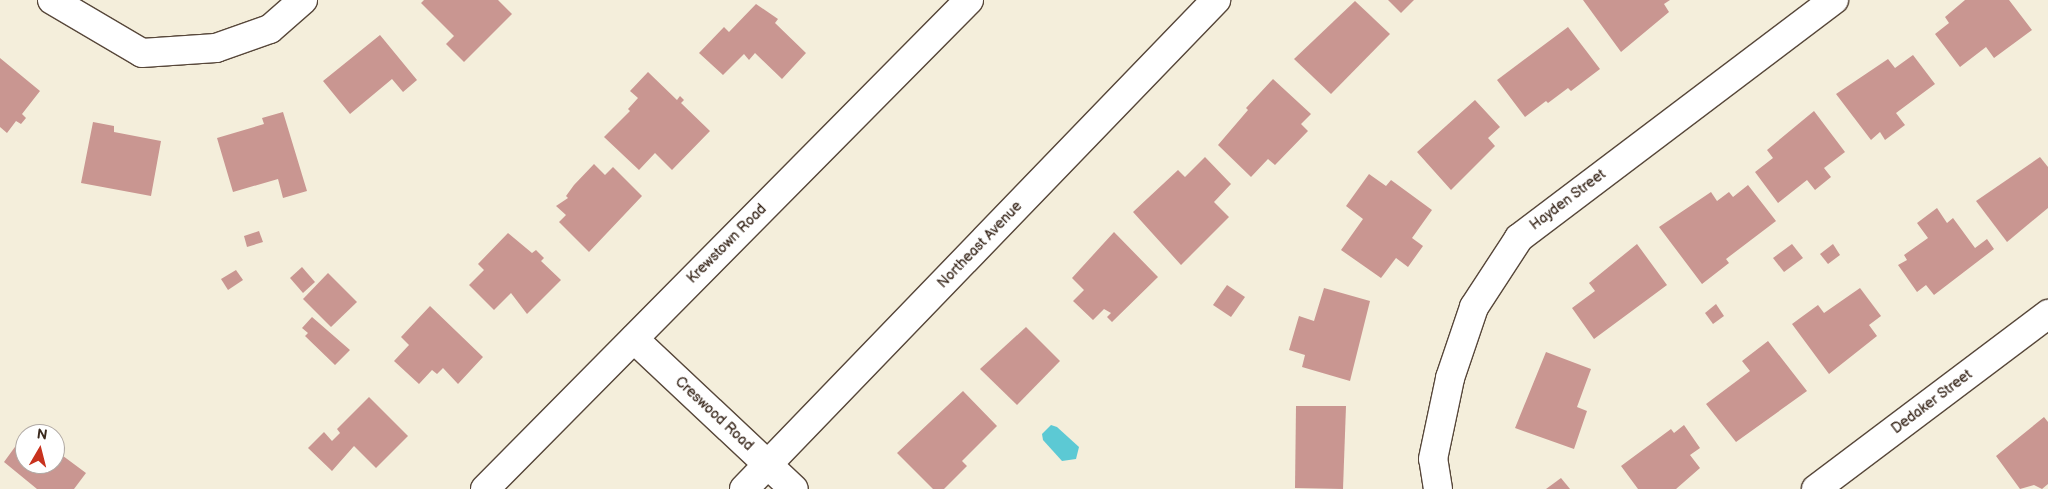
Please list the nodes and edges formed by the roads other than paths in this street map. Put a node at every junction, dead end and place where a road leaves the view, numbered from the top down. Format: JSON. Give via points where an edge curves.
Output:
{"nodes":[{"id":1,"x":52,"y":0,"type":"edge"},
{"id":2,"x":303,"y":0,"type":"edge"},
{"id":3,"x":969,"y":0,"type":"edge"},
{"id":4,"x":1216,"y":0,"type":"edge"},
{"id":5,"x":1834,"y":0,"type":"edge"},
{"id":6,"x":2048,"y":314,"type":"edge"},
{"id":7,"x":634,"y":339,"type":"junction"},
{"id":8,"x":768,"y":464,"type":"junction"},
{"id":9,"x":486,"y":489,"type":"edge"},
{"id":10,"x":744,"y":489,"type":"edge"},
{"id":11,"x":794,"y":489,"type":"edge"},
{"id":12,"x":1438,"y":489,"type":"edge"},
{"id":13,"x":1816,"y":489,"type":"edge"}],
"edges":[{"from":1,"to":2,"type":"street","via":[[142,53],[216,48],[270,28]]},
{"from":3,"to":7,"type":"street","name":"Krewstown Road"},
{"from":4,"to":8,"type":"street","name":"Northeast Avenue"},
{"from":5,"to":12,"type":"street","name":"Hayden Street","via":[[1519,238],[1474,307],[1450,378],[1433,458]]},
{"from":6,"to":13,"type":"street","name":"Dedaker Street"},
{"from":7,"to":8,"type":"street","name":"Creswood Road"},
{"from":7,"to":9,"type":"street","name":"Krewstown Road"},
{"from":8,"to":10,"type":"street","name":"Northeast Avenue"},
{"from":8,"to":11,"type":"street","name":"Creswood Road"}]}
